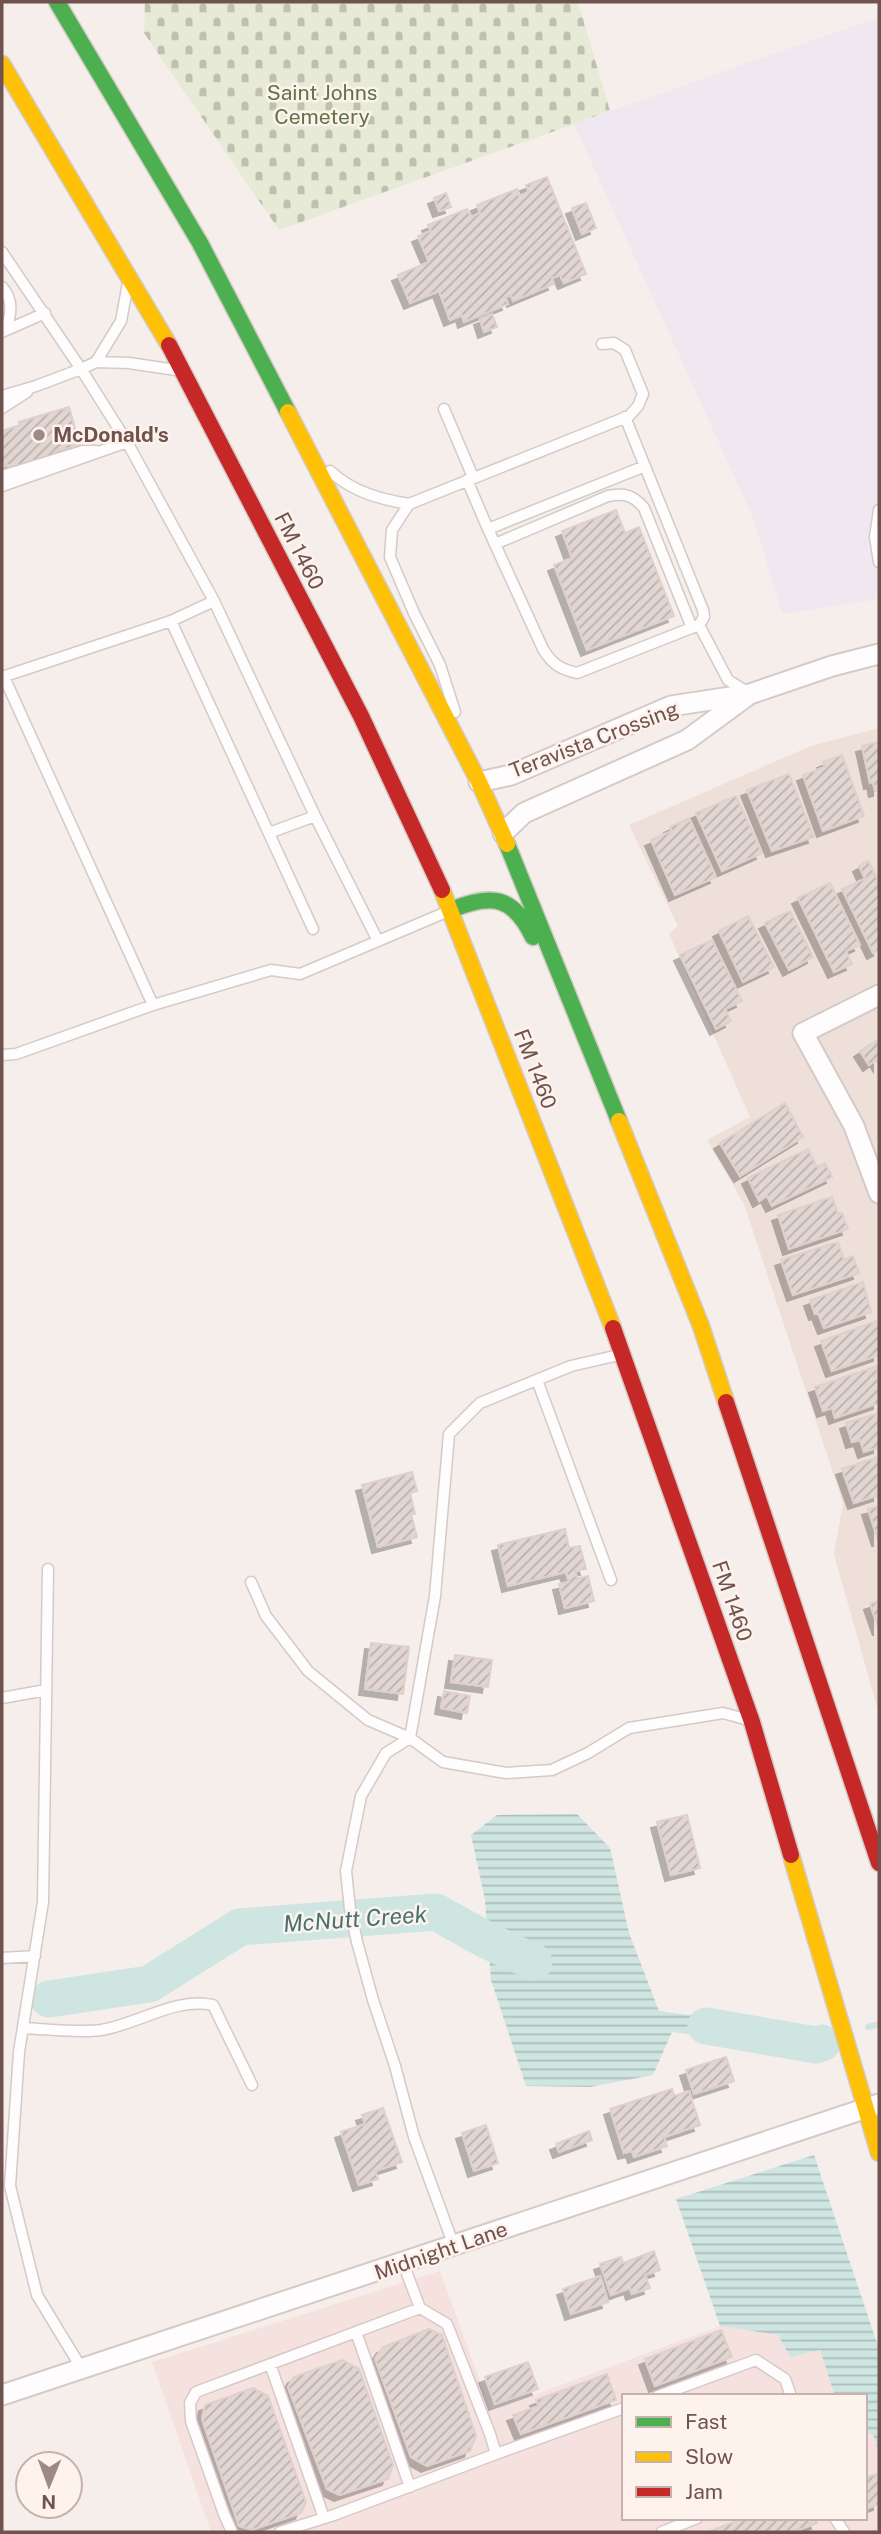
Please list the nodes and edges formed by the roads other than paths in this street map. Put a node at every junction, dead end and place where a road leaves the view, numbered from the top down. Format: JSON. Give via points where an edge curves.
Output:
{"nodes":[{"id":1,"x":57,"y":2,"type":"edge"},
{"id":2,"x":2,"y":64,"type":"edge"},
{"id":3,"x":2,"y":252,"type":"edge"},
{"id":4,"x":130,"y":276,"type":"junction"},
{"id":5,"x":2,"y":287,"type":"edge"},
{"id":6,"x":45,"y":313,"type":"junction"},
{"id":7,"x":4,"y":331,"type":"edge"},
{"id":8,"x":602,"y":344,"type":"dead end"},
{"id":9,"x":96,"y":362,"type":"junction"},
{"id":10,"x":81,"y":369,"type":"junction"},
{"id":11,"x":183,"y":372,"type":"junction"},
{"id":12,"x":36,"y":386,"type":"junction"},
{"id":13,"x":2,"y":396,"type":"edge"},
{"id":14,"x":2,"y":408,"type":"edge"},
{"id":15,"x":444,"y":409,"type":"dead end"},
{"id":16,"x":625,"y":417,"type":"junction"},
{"id":17,"x":127,"y":442,"type":"junction"},
{"id":18,"x":104,"y":452,"type":"junction"},
{"id":19,"x":309,"y":453,"type":"junction"},
{"id":20,"x":645,"y":466,"type":"junction"},
{"id":21,"x":2,"y":476,"type":"edge"},
{"id":22,"x":470,"y":478,"type":"junction"},
{"id":23,"x":2,"y":486,"type":"edge"},
{"id":24,"x":409,"y":504,"type":"junction"},
{"id":25,"x":879,"y":510,"type":"edge"},
{"id":26,"x":488,"y":529,"type":"junction"},
{"id":27,"x":495,"y":544,"type":"junction"},
{"id":28,"x":879,"y":562,"type":"edge"},
{"id":29,"x":214,"y":601,"type":"junction"},
{"id":30,"x":171,"y":621,"type":"junction"},
{"id":31,"x":696,"y":627,"type":"junction"},
{"id":32,"x":879,"y":654,"type":"edge"},
{"id":33,"x":3,"y":677,"type":"edge"},
{"id":34,"x":750,"y":694,"type":"junction"},
{"id":35,"x":461,"y":748,"type":"junction"},
{"id":36,"x":479,"y":782,"type":"junction"},
{"id":37,"x":315,"y":816,"type":"junction"},
{"id":38,"x":269,"y":833,"type":"junction"},
{"id":39,"x":503,"y":833,"type":"junction"},
{"id":40,"x":451,"y":910,"type":"junction"},
{"id":41,"x":313,"y":929,"type":"dead end"},
{"id":42,"x":379,"y":942,"type":"junction"},
{"id":43,"x":879,"y":995,"type":"edge"},
{"id":44,"x":570,"y":1000,"type":"junction"},
{"id":45,"x":153,"y":1005,"type":"junction"},
{"id":46,"x":2,"y":1055,"type":"edge"},
{"id":47,"x":879,"y":1193,"type":"edge"},
{"id":48,"x":623,"y":1354,"type":"junction"},
{"id":49,"x":537,"y":1380,"type":"junction"},
{"id":50,"x":48,"y":1569,"type":"dead end"},
{"id":51,"x":611,"y":1580,"type":"dead end"},
{"id":52,"x":251,"y":1582,"type":"dead end"},
{"id":53,"x":46,"y":1690,"type":"junction"},
{"id":54,"x":2,"y":1698,"type":"edge"},
{"id":55,"x":752,"y":1722,"type":"junction"},
{"id":56,"x":410,"y":1738,"type":"junction"},
{"id":57,"x":879,"y":1863,"type":"edge"},
{"id":58,"x":35,"y":1956,"type":"junction"},
{"id":59,"x":2,"y":1958,"type":"edge"},
{"id":60,"x":23,"y":2028,"type":"junction"},
{"id":61,"x":252,"y":2085,"type":"dead end"},
{"id":62,"x":873,"y":2106,"type":"edge"},
{"id":63,"x":879,"y":2153,"type":"edge"},
{"id":64,"x":454,"y":2246,"type":"junction"},
{"id":65,"x":403,"y":2263,"type":"junction"},
{"id":66,"x":421,"y":2308,"type":"junction"},
{"id":67,"x":356,"y":2332,"type":"junction"},
{"id":68,"x":270,"y":2364,"type":"junction"},
{"id":69,"x":82,"y":2369,"type":"junction"},
{"id":70,"x":662,"y":2394,"type":"edge"},
{"id":71,"x":790,"y":2394,"type":"edge"},
{"id":72,"x":2,"y":2395,"type":"edge"},
{"id":73,"x":622,"y":2409,"type":"edge"},
{"id":74,"x":496,"y":2454,"type":"junction"},
{"id":75,"x":410,"y":2487,"type":"junction"},
{"id":76,"x":324,"y":2518,"type":"junction"},
{"id":77,"x":692,"y":2520,"type":"edge"},
{"id":78,"x":232,"y":2532,"type":"edge"},
{"id":79,"x":280,"y":2532,"type":"edge"},
{"id":80,"x":662,"y":2532,"type":"edge"}],
"edges":[{"from":1,"to":19,"type":"main road","via":[[200,243]]},
{"from":2,"to":4,"type":"main road","name":"FM 1460","number":"FM 1460"},
{"from":3,"to":6,"type":"lane"},
{"from":4,"to":9,"type":"lane","via":[[121,321]]},
{"from":4,"to":11,"type":"main road","name":"FM 1460","number":"FM 1460"},
{"from":5,"to":7,"type":"lane","via":[[12,312]]},
{"from":6,"to":7,"type":"lane"},
{"from":6,"to":10,"type":"lane"},
{"from":8,"to":16,"type":"lane","via":[[614,343],[625,350],[643,394]]},
{"from":9,"to":10,"type":"lane"},
{"from":9,"to":11,"type":"lane"},
{"from":10,"to":12,"type":"lane"},
{"from":10,"to":17,"type":"lane"},
{"from":11,"to":40,"type":"main road","name":"FM 1460","number":"FM 1460","via":[[361,716]]},
{"from":12,"to":13,"type":"lane"},
{"from":12,"to":14,"type":"lane"},
{"from":15,"to":22,"type":"lane"},
{"from":16,"to":20,"type":"lane"},
{"from":16,"to":22,"type":"lane"},
{"from":17,"to":18,"type":"lane"},
{"from":17,"to":29,"type":"lane"},
{"from":18,"to":21,"type":"lane","via":[[83,451]]},
{"from":18,"to":23,"type":"lane"},
{"from":19,"to":24,"type":"lane","via":[[359,491]]},
{"from":19,"to":35,"type":"main road"},
{"from":20,"to":26,"type":"lane"},
{"from":20,"to":31,"type":"lane","via":[[704,610],[705,617]]},
{"from":22,"to":24,"type":"lane"},
{"from":22,"to":26,"type":"lane"},
{"from":24,"to":35,"type":"lane","via":[[391,530],[390,557],[440,665],[454,705]]},
{"from":25,"to":28,"type":"lane","via":[[875,537]]},
{"from":26,"to":27,"type":"lane"},
{"from":27,"to":31,"type":"lane","via":[[543,649],[561,669],[577,673]]},
{"from":27,"to":31,"type":"lane","via":[[608,496],[635,496]]},
{"from":29,"to":30,"type":"lane"},
{"from":29,"to":37,"type":"lane"},
{"from":30,"to":33,"type":"lane"},
{"from":30,"to":38,"type":"lane"},
{"from":31,"to":34,"type":"lane","via":[[728,680]]},
{"from":32,"to":34,"type":"street","name":"Teravista Crossing"},
{"from":33,"to":45,"type":"lane"},
{"from":34,"to":36,"type":"street","name":"Teravista Crossing","via":[[671,706],[511,775]]},
{"from":34,"to":39,"type":"street","name":"Teravista Crossing","via":[[687,740],[524,813]]},
{"from":35,"to":36,"type":"main road"},
{"from":36,"to":39,"type":"main road"},
{"from":37,"to":38,"type":"lane"},
{"from":37,"to":42,"type":"lane"},
{"from":38,"to":41,"type":"lane"},
{"from":39,"to":44,"type":"main road"},
{"from":40,"to":42,"type":"lane"},
{"from":40,"to":44,"type":"main road","via":[[475,900],[500,901],[518,911]]},
{"from":40,"to":48,"type":"main road","name":"FM 1460","number":"FM 1460"},
{"from":42,"to":45,"type":"lane","via":[[300,974],[271,970]]},
{"from":43,"to":47,"type":"street","via":[[803,1033],[854,1126]]},
{"from":44,"to":57,"type":"main road","via":[[701,1326]]},
{"from":45,"to":46,"type":"lane"},
{"from":48,"to":49,"type":"lane","via":[[570,1366]]},
{"from":48,"to":55,"type":"main road","name":"FM 1460","number":"FM 1460"},
{"from":49,"to":51,"type":"lane"},
{"from":49,"to":56,"type":"lane","via":[[480,1403],[449,1434],[435,1596]]},
{"from":50,"to":53,"type":"lane"},
{"from":52,"to":56,"type":"lane","via":[[266,1616],[308,1671],[368,1720]]},
{"from":53,"to":54,"type":"lane"},
{"from":53,"to":58,"type":"lane","via":[[43,1902]]},
{"from":55,"to":56,"type":"lane","via":[[723,1713],[629,1728],[552,1770],[506,1773],[443,1762]]},
{"from":55,"to":62,"type":"main road","name":"FM 1460","number":"FM 1460"},
{"from":56,"to":64,"type":"lane","via":[[386,1753],[361,1796],[346,1871],[357,1942],[414,2137]]},
{"from":58,"to":59,"type":"lane"},
{"from":58,"to":60,"type":"lane"},
{"from":60,"to":61,"type":"lane","via":[[99,2030],[183,2004],[213,2005]]},
{"from":60,"to":69,"type":"lane","via":[[10,2186],[37,2295]]},
{"from":62,"to":63,"type":"main road","name":"FM 1460","number":"FM 1460"},
{"from":62,"to":64,"type":"street","name":"Midnight Lane"},
{"from":64,"to":65,"type":"street","name":"Midnight Lane"},
{"from":65,"to":66,"type":"lane"},
{"from":65,"to":69,"type":"street","name":"Midnight Lane"},
{"from":66,"to":67,"type":"lane"},
{"from":66,"to":74,"type":"lane","via":[[447,2324]]},
{"from":67,"to":68,"type":"lane"},
{"from":67,"to":75,"type":"lane"},
{"from":68,"to":76,"type":"lane"},
{"from":68,"to":78,"type":"lane","via":[[196,2392],[190,2403],[191,2421]]},
{"from":69,"to":72,"type":"street","name":"Midnight Lane"},
{"from":70,"to":71,"type":"lane","via":[[756,2360],[785,2379]]},
{"from":73,"to":74,"type":"lane"},
{"from":74,"to":75,"type":"lane"},
{"from":75,"to":76,"type":"lane"},
{"from":76,"to":79,"type":"lane"},
{"from":77,"to":80,"type":"lane"}]}
